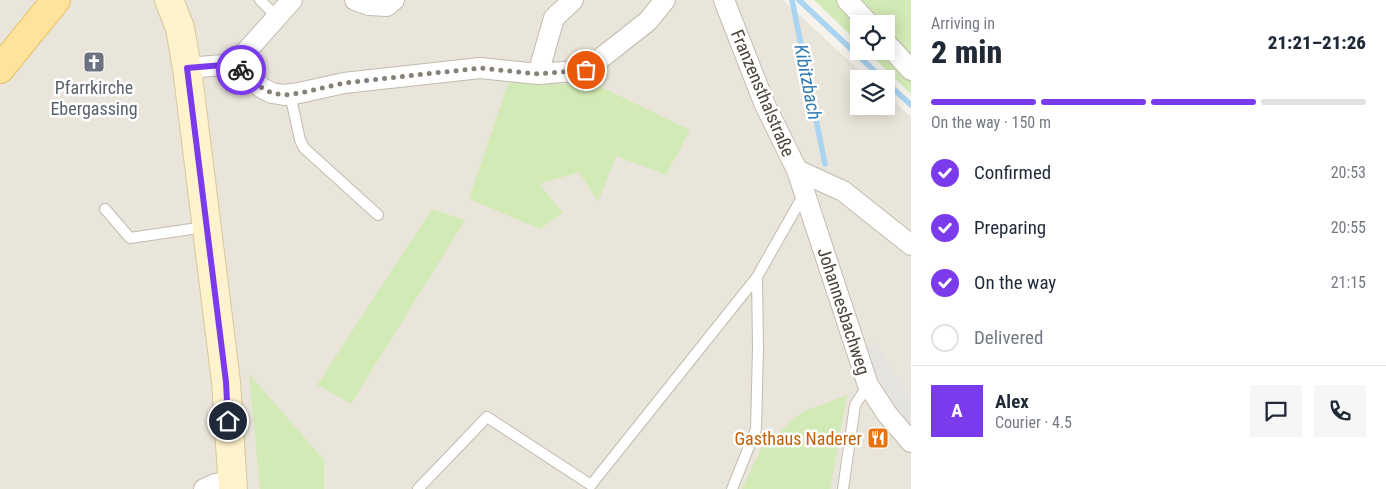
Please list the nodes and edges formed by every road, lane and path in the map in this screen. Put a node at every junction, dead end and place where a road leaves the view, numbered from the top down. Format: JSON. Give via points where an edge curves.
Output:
{"nodes":[{"id":1,"x":56,"y":0,"type":"edge"},
{"id":2,"x":170,"y":0,"type":"edge"},
{"id":3,"x":260,"y":0,"type":"edge"},
{"id":4,"x":292,"y":0,"type":"edge"},
{"id":5,"x":355,"y":0,"type":"edge"},
{"id":6,"x":394,"y":0,"type":"edge"},
{"id":7,"x":573,"y":0,"type":"edge"},
{"id":8,"x":665,"y":0,"type":"edge"},
{"id":9,"x":724,"y":0,"type":"edge"},
{"id":10,"x":848,"y":0,"type":"edge"},
{"id":11,"x":861,"y":15,"type":"edge"},
{"id":12,"x":276,"y":16,"type":"junction"},
{"id":13,"x":895,"y":53,"type":"edge"},
{"id":14,"x":235,"y":64,"type":"junction"},
{"id":15,"x":187,"y":68,"type":"junction"},
{"id":16,"x":0,"y":70,"type":"edge"},
{"id":17,"x":911,"y":70,"type":"edge"},
{"id":18,"x":538,"y":74,"type":"junction"},
{"id":19,"x":290,"y":94,"type":"junction"},
{"id":20,"x":797,"y":170,"type":"junction"},
{"id":21,"x":804,"y":193,"type":"junction"},
{"id":22,"x":105,"y":209,"type":"dead end"},
{"id":23,"x":378,"y":215,"type":"dead end"},
{"id":24,"x":207,"y":227,"type":"junction"},
{"id":25,"x":911,"y":245,"type":"edge"},
{"id":26,"x":757,"y":277,"type":"junction"},
{"id":27,"x":868,"y":385,"type":"junction"},
{"id":28,"x":911,"y":442,"type":"edge"},
{"id":29,"x":233,"y":485,"type":"edge"},
{"id":30,"x":204,"y":489,"type":"edge"},
{"id":31,"x":418,"y":489,"type":"edge"},
{"id":32,"x":732,"y":489,"type":"edge"},
{"id":33,"x":843,"y":489,"type":"edge"}],
"edges":[{"from":1,"to":16,"type":"main road"},
{"from":2,"to":15,"type":"main road","via":[[180,28]]},
{"from":3,"to":12,"type":"lane"},
{"from":4,"to":12,"type":"street"},
{"from":5,"to":6,"type":"street","via":[[387,6]]},
{"from":7,"to":18,"type":"street","via":[[554,18]]},
{"from":8,"to":18,"type":"street","via":[[648,21],[586,70]]},
{"from":9,"to":20,"type":"street","name":"Franzensthalstraße","via":[[765,105]]},
{"from":10,"to":11,"type":"street"},
{"from":12,"to":14,"type":"street"},
{"from":13,"to":17,"type":"street"},
{"from":14,"to":15,"type":"street"},
{"from":14,"to":19,"type":"street","via":[[267,91]]},
{"from":15,"to":24,"type":"main road"},
{"from":18,"to":19,"type":"street","via":[[480,68],[344,83]]},
{"from":19,"to":23,"type":"lane","via":[[304,148]]},
{"from":20,"to":21,"type":"street","name":"Johannesbachweg"},
{"from":20,"to":25,"type":"street","name":"Franzensthalstraße","via":[[842,191]]},
{"from":21,"to":26,"type":"lane"},
{"from":21,"to":27,"type":"street","name":"Johannesbachweg"},
{"from":22,"to":24,"type":"lane","via":[[130,238]]},
{"from":24,"to":29,"type":"main road","via":[[226,382]]},
{"from":26,"to":31,"type":"lane","via":[[591,485],[487,417]]},
{"from":26,"to":32,"type":"lane","via":[[756,429]]},
{"from":27,"to":28,"type":"street","name":"Johannesbachweg"},
{"from":27,"to":33,"type":"lane","via":[[855,406]]},
{"from":29,"to":30,"type":"street","via":[[215,484]]}]}
